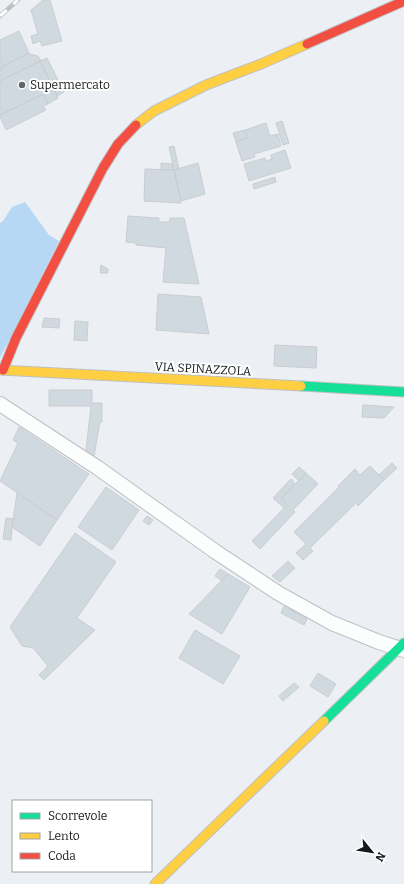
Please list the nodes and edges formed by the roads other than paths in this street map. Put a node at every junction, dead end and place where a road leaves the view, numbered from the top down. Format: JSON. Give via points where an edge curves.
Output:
{"nodes":[{"id":1,"x":404,"y":1,"type":"edge"},
{"id":2,"x":2,"y":370,"type":"edge"},
{"id":3,"x":404,"y":392,"type":"edge"},
{"id":4,"x":0,"y":404,"type":"edge"},
{"id":5,"x":402,"y":647,"type":"edge"},
{"id":6,"x":155,"y":884,"type":"edge"}],
"edges":[{"from":1,"to":2,"type":"street","via":[[261,64],[206,85],[154,111],[134,126],[118,144],[103,168]]},
{"from":2,"to":3,"type":"street","name":"VIA SPINAZZOLA"},
{"from":4,"to":5,"type":"street","via":[[98,468],[278,593],[332,623],[379,642]]},
{"from":5,"to":6,"type":"street"}]}
